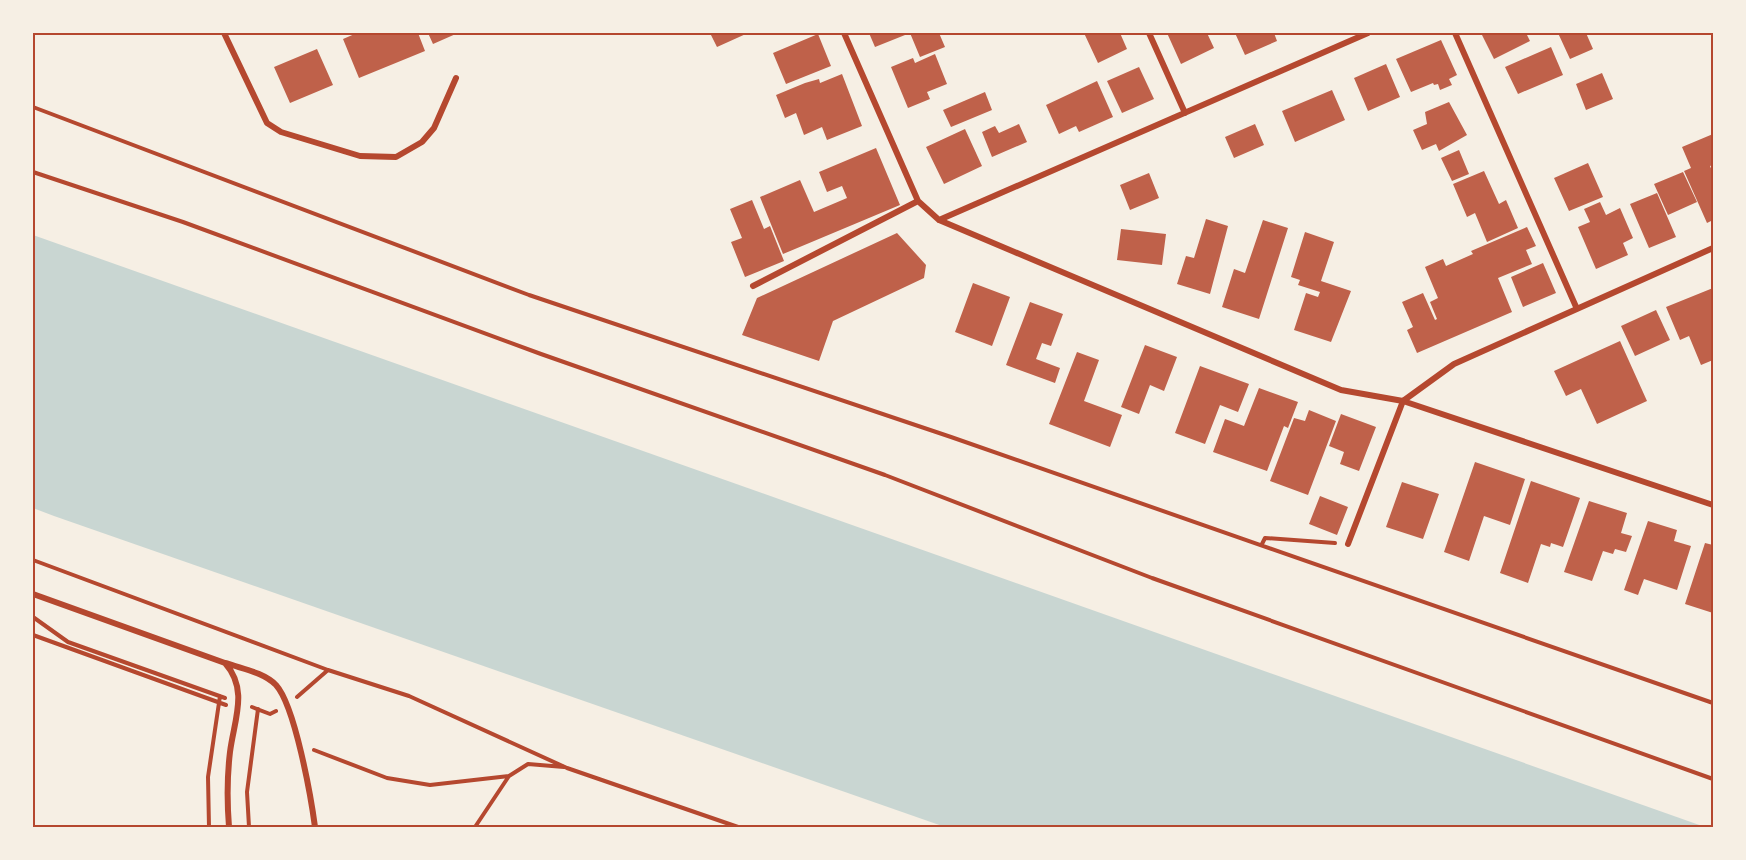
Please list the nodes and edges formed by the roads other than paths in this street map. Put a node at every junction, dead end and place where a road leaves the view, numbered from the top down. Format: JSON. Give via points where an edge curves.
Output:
{"nodes":[{"id":1,"x":224,"y":33,"type":"edge"},
{"id":2,"x":844,"y":33,"type":"edge"},
{"id":3,"x":1149,"y":33,"type":"edge"},
{"id":4,"x":1368,"y":33,"type":"edge"},
{"id":5,"x":1455,"y":33,"type":"edge"},
{"id":6,"x":456,"y":78,"type":"dead end"},
{"id":7,"x":1185,"y":113,"type":"junction"},
{"id":8,"x":918,"y":201,"type":"junction"},
{"id":9,"x":939,"y":220,"type":"junction"},
{"id":10,"x":1713,"y":248,"type":"edge"},
{"id":11,"x":753,"y":286,"type":"dead end"},
{"id":12,"x":1577,"y":309,"type":"junction"},
{"id":13,"x":1403,"y":401,"type":"junction"},
{"id":14,"x":1713,"y":505,"type":"edge"},
{"id":15,"x":1348,"y":544,"type":"road end"},
{"id":16,"x":33,"y":594,"type":"edge"},
{"id":17,"x":225,"y":663,"type":"junction"},
{"id":18,"x":229,"y":827,"type":"edge"},
{"id":19,"x":315,"y":827,"type":"edge"}],
"edges":[{"from":1,"to":6,"type":"street","via":[[267,123],[281,132],[360,156],[396,157],[422,142],[434,128]]},
{"from":2,"to":8,"type":"street"},
{"from":3,"to":7,"type":"street"},
{"from":4,"to":7,"type":"street"},
{"from":5,"to":12,"type":"street"},
{"from":7,"to":9,"type":"street"},
{"from":8,"to":9,"type":"street"},
{"from":8,"to":11,"type":"street"},
{"from":9,"to":13,"type":"street","via":[[1341,390]]},
{"from":10,"to":12,"type":"street"},
{"from":12,"to":13,"type":"street","via":[[1454,364]]},
{"from":13,"to":14,"type":"street"},
{"from":13,"to":15,"type":"street"},
{"from":16,"to":17,"type":"street"},
{"from":17,"to":18,"type":"street","via":[[235,674],[239,706],[230,751]]},
{"from":17,"to":19,"type":"street","via":[[262,675],[276,686],[287,705]]}]}
